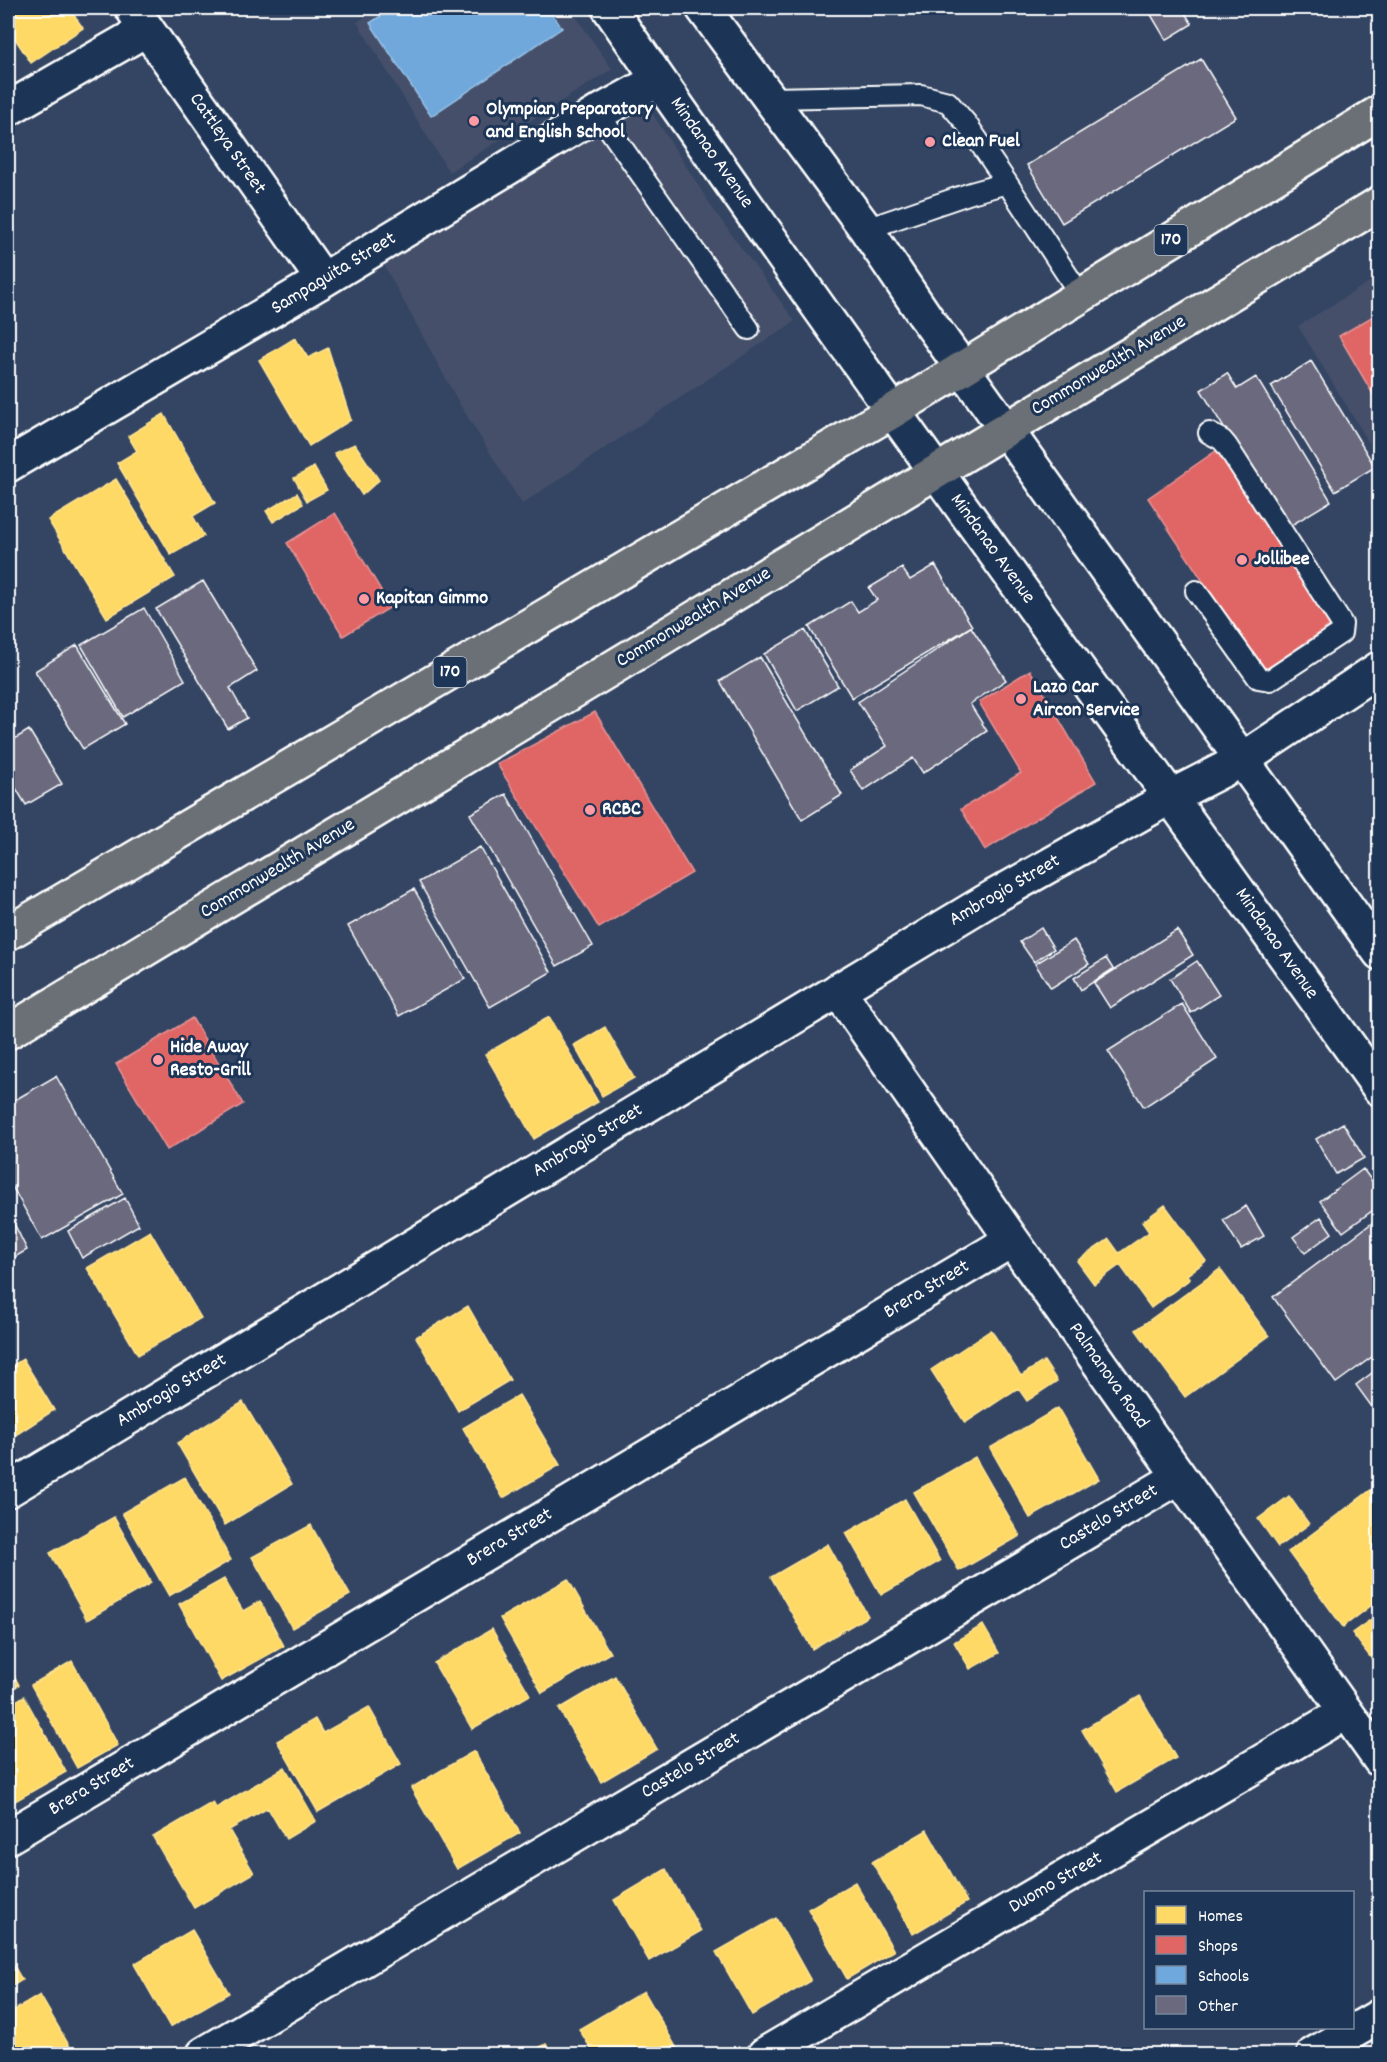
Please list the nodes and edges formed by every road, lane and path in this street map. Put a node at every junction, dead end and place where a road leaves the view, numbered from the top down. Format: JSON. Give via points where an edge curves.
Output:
{"nodes":[{"id":1,"x":609,"y":8,"type":"edge"},
{"id":2,"x":713,"y":11,"type":"edge"},
{"id":3,"x":139,"y":18,"type":"edge"},
{"id":4,"x":658,"y":80,"type":"junction"},
{"id":5,"x":770,"y":98,"type":"junction"},
{"id":6,"x":8,"y":109,"type":"edge"},
{"id":7,"x":1380,"y":112,"type":"edge"},
{"id":8,"x":598,"y":113,"type":"junction"},
{"id":9,"x":1007,"y":183,"type":"junction"},
{"id":10,"x":1380,"y":203,"type":"edge"},
{"id":11,"x":866,"y":229,"type":"junction"},
{"id":12,"x":323,"y":280,"type":"junction"},
{"id":13,"x":1081,"y":296,"type":"junction"},
{"id":14,"x":749,"y":328,"type":"dead end"},
{"id":15,"x":963,"y":368,"type":"junction"},
{"id":16,"x":893,"y":411,"type":"junction"},
{"id":17,"x":1006,"y":428,"type":"junction"},
{"id":18,"x":1209,"y":433,"type":"dead end"},
{"id":19,"x":8,"y":465,"type":"edge"},
{"id":20,"x":936,"y":471,"type":"junction"},
{"id":21,"x":1196,"y":591,"type":"dead end"},
{"id":22,"x":1380,"y":668,"type":"edge"},
{"id":23,"x":1242,"y":760,"type":"junction"},
{"id":24,"x":1172,"y":796,"type":"junction"},
{"id":25,"x":8,"y":933,"type":"edge"},
{"id":26,"x":1380,"y":953,"type":"edge"},
{"id":27,"x":838,"y":990,"type":"junction"},
{"id":28,"x":8,"y":1032,"type":"edge"},
{"id":29,"x":1380,"y":1089,"type":"edge"},
{"id":30,"x":1012,"y":1240,"type":"junction"},
{"id":31,"x":1179,"y":1477,"type":"junction"},
{"id":32,"x":8,"y":1490,"type":"edge"},
{"id":33,"x":1346,"y":1712,"type":"junction"},
{"id":34,"x":1380,"y":1760,"type":"edge"},
{"id":35,"x":8,"y":1837,"type":"edge"},
{"id":36,"x":1380,"y":2016,"type":"edge"},
{"id":37,"x":204,"y":2055,"type":"edge"},
{"id":38,"x":765,"y":2055,"type":"edge"},
{"id":39,"x":1314,"y":2055,"type":"edge"}],
"edges":[{"from":1,"to":4,"type":"street","name":"Mindanao Avenue"},
{"from":2,"to":5,"type":"street"},
{"from":3,"to":6,"type":"street"},
{"from":3,"to":12,"type":"street","name":"Cattleya Street"},
{"from":4,"to":8,"type":"street","name":"Sampaguita Street"},
{"from":4,"to":16,"type":"street","name":"Mindanao Avenue"},
{"from":5,"to":9,"type":"lane","via":[[921,95],[948,102]]},
{"from":5,"to":11,"type":"street"},
{"from":7,"to":13,"type":"main road","number":"170"},
{"from":8,"to":12,"type":"street","name":"Sampaguita Street"},
{"from":8,"to":14,"type":"lane"},
{"from":9,"to":11,"type":"lane"},
{"from":9,"to":13,"type":"lane"},
{"from":10,"to":17,"type":"main road","name":"Commonwealth Avenue"},
{"from":11,"to":15,"type":"street"},
{"from":12,"to":19,"type":"street","name":"Sampaguita Street"},
{"from":13,"to":15,"type":"main road","number":"170"},
{"from":15,"to":16,"type":"main road","number":"170"},
{"from":15,"to":17,"type":"street"},
{"from":16,"to":20,"type":"street","name":"Mindanao Avenue"},
{"from":16,"to":25,"type":"main road","number":"170"},
{"from":17,"to":20,"type":"main road","name":"Commonwealth Avenue"},
{"from":17,"to":23,"type":"street"},
{"from":18,"to":21,"type":"lane","via":[[1227,446],[1342,624],[1341,633],[1270,680],[1258,678]]},
{"from":20,"to":24,"type":"street","name":"Mindanao Avenue"},
{"from":20,"to":28,"type":"main road","name":"Commonwealth Avenue"},
{"from":22,"to":23,"type":"street","name":"Ambrogio Street"},
{"from":23,"to":24,"type":"street","name":"Ambrogio Street"},
{"from":23,"to":26,"type":"street"},
{"from":24,"to":27,"type":"street","name":"Ambrogio Street"},
{"from":24,"to":29,"type":"street","name":"Mindanao Avenue"},
{"from":27,"to":30,"type":"street","name":"Palmanova Road"},
{"from":27,"to":32,"type":"street","name":"Ambrogio Street"},
{"from":30,"to":31,"type":"street","name":"Palmanova Road"},
{"from":30,"to":35,"type":"street","name":"Brera Street"},
{"from":31,"to":33,"type":"street","name":"Palmanova Road"},
{"from":31,"to":37,"type":"street","name":"Castelo Street"},
{"from":33,"to":34,"type":"street","name":"Palmanova Road"},
{"from":33,"to":38,"type":"street","name":"Duomo Street"},
{"from":36,"to":39,"type":"street"}]}
